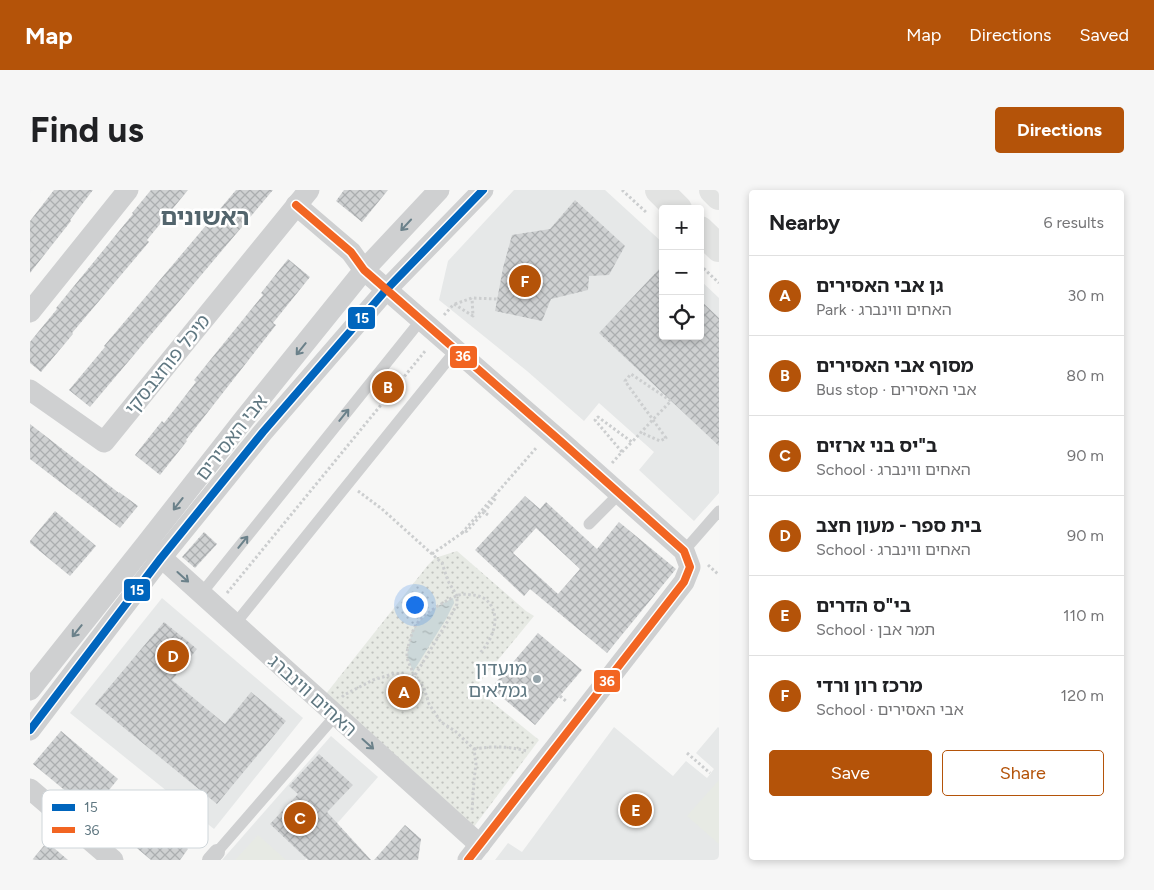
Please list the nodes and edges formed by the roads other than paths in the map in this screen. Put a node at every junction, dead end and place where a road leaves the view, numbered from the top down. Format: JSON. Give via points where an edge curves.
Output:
{"nodes":[{"id":1,"x":128,"y":190,"type":"edge"},
{"id":2,"x":439,"y":190,"type":"edge"},
{"id":3,"x":483,"y":190,"type":"edge"},
{"id":4,"x":659,"y":190,"type":"edge"},
{"id":5,"x":713,"y":190,"type":"edge"},
{"id":6,"x":719,"y":196,"type":"edge"},
{"id":7,"x":297,"y":204,"type":"edge"},
{"id":8,"x":674,"y":205,"type":"edge"},
{"id":9,"x":704,"y":234,"type":"edge"},
{"id":10,"x":719,"y":248,"type":"edge"},
{"id":11,"x":364,"y":270,"type":"junction"},
{"id":12,"x":386,"y":290,"type":"junction"},
{"id":13,"x":30,"y":312,"type":"edge"},
{"id":14,"x":421,"y":320,"type":"junction"},
{"id":15,"x":456,"y":350,"type":"junction"},
{"id":16,"x":30,"y":390,"type":"edge"},
{"id":17,"x":619,"y":494,"type":"junction"},
{"id":18,"x":719,"y":511,"type":"edge"},
{"id":19,"x":588,"y":524,"type":"dead end"},
{"id":20,"x":154,"y":551,"type":"junction"},
{"id":21,"x":684,"y":551,"type":"junction"},
{"id":22,"x":209,"y":601,"type":"junction"},
{"id":23,"x":235,"y":624,"type":"junction"},
{"id":24,"x":30,"y":690,"type":"edge"},
{"id":25,"x":333,"y":713,"type":"junction"},
{"id":26,"x":30,"y":730,"type":"edge"},
{"id":27,"x":30,"y":789,"type":"edge"},
{"id":28,"x":42,"y":799,"type":"edge"},
{"id":29,"x":99,"y":848,"type":"edge"},
{"id":30,"x":474,"y":853,"type":"edge"},
{"id":31,"x":213,"y":856,"type":"edge"},
{"id":32,"x":113,"y":860,"type":"edge"}],
"edges":[{"from":1,"to":13,"type":"street"},
{"from":2,"to":11,"type":"street","name":"אבי האסירים","one_way":true},
{"from":3,"to":12,"type":"street","name":"אבי האסירים"},
{"from":4,"to":8,"type":"main road"},
{"from":5,"to":6,"type":"main road"},
{"from":7,"to":11,"type":"street","name":"מיכל פוחצבסקי","via":[[347,265]]},
{"from":7,"to":16,"type":"street","name":"מיכל פוחצבסקי","via":[[104,442]]},
{"from":9,"to":10,"type":"main road"},
{"from":11,"to":12,"type":"street","name":"מיכל פוחצבסקי"},
{"from":11,"to":20,"type":"street","name":"אבי האסירים","one_way":true,"via":[[244,419]]},
{"from":12,"to":14,"type":"street","name":"מיכל פוחצבסקי"},
{"from":12,"to":20,"type":"street","name":"אבי האסירים"},
{"from":14,"to":15,"type":"street","name":"מיכל פוחצבסקי"},
{"from":22,"to":14,"type":"lane","one_way":true},
{"from":15,"to":17,"type":"street","name":"מיכל פוחצבסקי"},
{"from":15,"to":23,"type":"lane"},
{"from":17,"to":19,"type":"lane"},
{"from":17,"to":21,"type":"street","name":"מיכל פוחצבסקי"},
{"from":18,"to":21,"type":"lane"},
{"from":20,"to":22,"type":"street","name":"האחים ווינברג","one_way":true},
{"from":20,"to":24,"type":"street","name":"אבי האסירים","one_way":true},
{"from":20,"to":26,"type":"street","name":"אבי האסירים"},
{"from":21,"to":30,"type":"street","via":[[690,566],[684,582]]},
{"from":22,"to":23,"type":"street","name":"האחים ווינברג"},
{"from":23,"to":25,"type":"street","name":"האחים ווינברג"},
{"from":25,"to":30,"type":"street","name":"האחים ווינברג","one_way":true},
{"from":25,"to":31,"type":"lane"},
{"from":27,"to":28,"type":"street"},
{"from":29,"to":32,"type":"street"}]}
